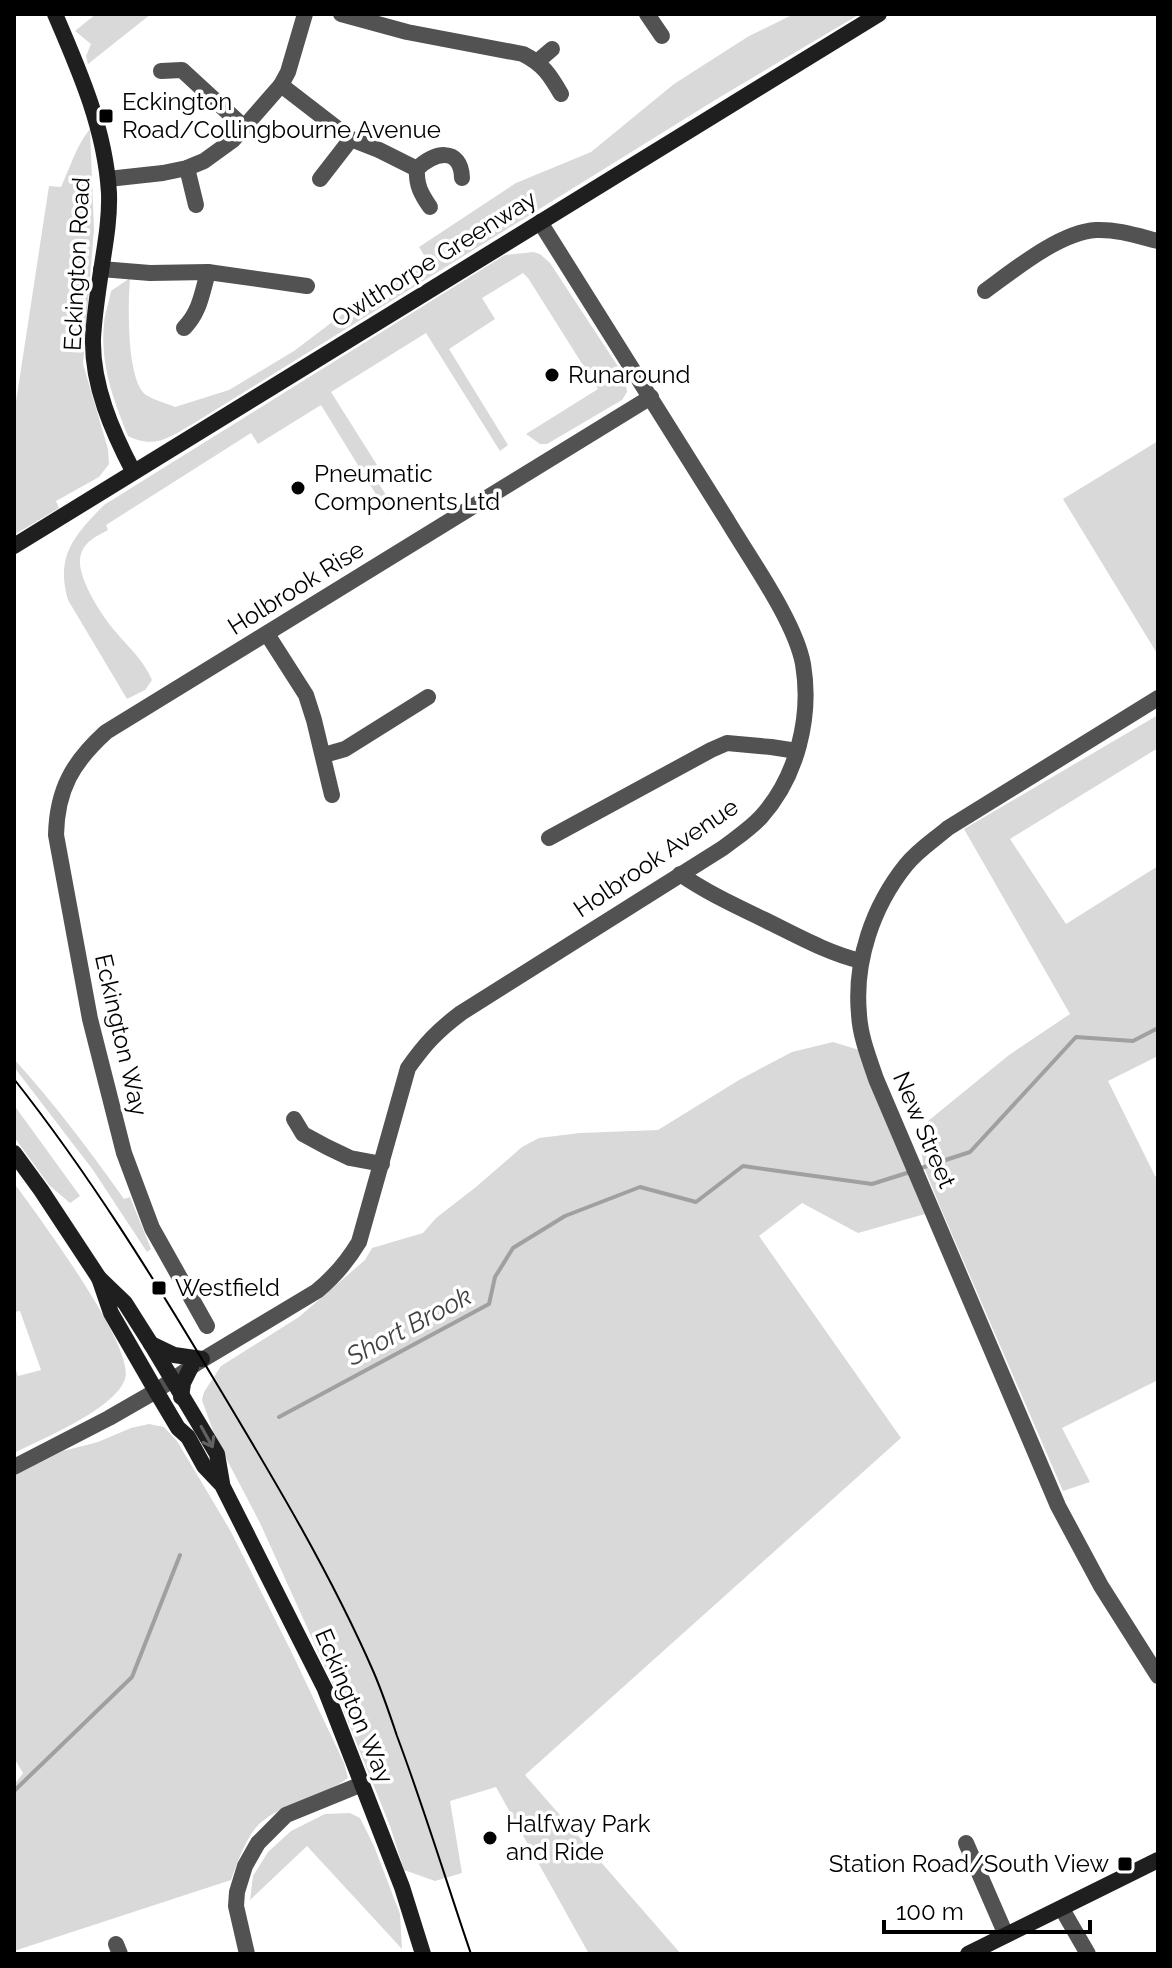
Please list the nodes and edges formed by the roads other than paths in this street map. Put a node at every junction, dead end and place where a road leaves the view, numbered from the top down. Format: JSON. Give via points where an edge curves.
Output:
{"nodes":[{"id":1,"x":55,"y":14,"type":"edge"},
{"id":2,"x":305,"y":14,"type":"edge"},
{"id":3,"x":341,"y":14,"type":"edge"},
{"id":4,"x":647,"y":14,"type":"edge"},
{"id":5,"x":879,"y":14,"type":"edge"},
{"id":6,"x":662,"y":36,"type":"dead end"},
{"id":7,"x":552,"y":49,"type":"dead end"},
{"id":8,"x":538,"y":61,"type":"junction"},
{"id":9,"x":161,"y":71,"type":"dead end"},
{"id":10,"x":281,"y":85,"type":"junction"},
{"id":11,"x":561,"y":94,"type":"dead end"},
{"id":12,"x":245,"y":128,"type":"junction"},
{"id":13,"x":351,"y":139,"type":"junction"},
{"id":14,"x":187,"y":168,"type":"junction"},
{"id":15,"x":417,"y":169,"type":"junction"},
{"id":16,"x":462,"y":178,"type":"dead end"},
{"id":17,"x":108,"y":179,"type":"junction"},
{"id":18,"x":320,"y":179,"type":"dead end"},
{"id":19,"x":196,"y":205,"type":"dead end"},
{"id":20,"x":430,"y":207,"type":"dead end"},
{"id":21,"x":540,"y":222,"type":"junction"},
{"id":22,"x":1158,"y":241,"type":"edge"},
{"id":23,"x":101,"y":269,"type":"junction"},
{"id":24,"x":208,"y":272,"type":"junction"},
{"id":25,"x":307,"y":286,"type":"dead end"},
{"id":26,"x":985,"y":291,"type":"dead end"},
{"id":27,"x":184,"y":328,"type":"dead end"},
{"id":28,"x":651,"y":397,"type":"junction"},
{"id":29,"x":133,"y":471,"type":"junction"},
{"id":30,"x":14,"y":546,"type":"edge"},
{"id":31,"x":267,"y":634,"type":"junction"},
{"id":32,"x":428,"y":697,"type":"dead end"},
{"id":33,"x":1158,"y":698,"type":"edge"},
{"id":34,"x":91,"y":746,"type":"joint"},
{"id":35,"x":797,"y":751,"type":"junction"},
{"id":36,"x":324,"y":755,"type":"junction"},
{"id":37,"x":332,"y":795,"type":"dead end"},
{"id":38,"x":549,"y":838,"type":"dead end"},
{"id":39,"x":680,"y":874,"type":"junction"},
{"id":40,"x":861,"y":961,"type":"junction"},
{"id":41,"x":294,"y":1119,"type":"dead end"},
{"id":42,"x":14,"y":1153,"type":"edge"},
{"id":43,"x":382,"y":1164,"type":"junction"},
{"id":44,"x":99,"y":1278,"type":"junction"},
{"id":45,"x":207,"y":1326,"type":"dead end"},
{"id":46,"x":151,"y":1344,"type":"junction"},
{"id":47,"x":196,"y":1363,"type":"junction"},
{"id":48,"x":177,"y":1387,"type":"junction"},
{"id":49,"x":156,"y":1391,"type":"junction"},
{"id":50,"x":188,"y":1437,"type":"junction"},
{"id":51,"x":14,"y":1467,"type":"edge"},
{"id":52,"x":222,"y":1485,"type":"junction"},
{"id":53,"x":1158,"y":1676,"type":"edge"},
{"id":54,"x":362,"y":1784,"type":"junction"},
{"id":55,"x":966,"y":1843,"type":"dead end"},
{"id":56,"x":1158,"y":1860,"type":"edge"},
{"id":57,"x":1062,"y":1909,"type":"junction"},
{"id":58,"x":1006,"y":1935,"type":"junction"},
{"id":59,"x":247,"y":1954,"type":"edge"},
{"id":60,"x":423,"y":1954,"type":"edge"},
{"id":61,"x":968,"y":1954,"type":"edge"},
{"id":62,"x":1088,"y":1954,"type":"edge"}],
"edges":[{"from":1,"to":17,"type":"street","name":"Eckington Road","via":[[92,104]]},
{"from":2,"to":10,"type":"street"},
{"from":3,"to":8,"type":"street"},
{"from":4,"to":6,"type":"street"},
{"from":5,"to":21,"type":"street","name":"Owlthorpe Greenway"},
{"from":7,"to":8,"type":"street"},
{"from":8,"to":11,"type":"street"},
{"from":9,"to":12,"type":"street","via":[[182,70]]},
{"from":10,"to":12,"type":"street"},
{"from":10,"to":13,"type":"street"},
{"from":12,"to":14,"type":"street","via":[[218,152]]},
{"from":13,"to":15,"type":"street"},
{"from":13,"to":18,"type":"street"},
{"from":14,"to":17,"type":"street"},
{"from":14,"to":19,"type":"street"},
{"from":15,"to":16,"type":"street","via":[[429,158],[449,156],[462,169]]},
{"from":15,"to":20,"type":"street","via":[[418,187]]},
{"from":17,"to":23,"type":"street","name":"Eckington Road"},
{"from":21,"to":28,"type":"street","name":"Holbrook Avenue"},
{"from":21,"to":29,"type":"street","name":"Owlthorpe Greenway"},
{"from":22,"to":26,"type":"street","via":[[1112,231],[1073,234]]},
{"from":23,"to":24,"type":"street"},
{"from":23,"to":29,"type":"street","name":"Eckington Road","via":[[95,364],[108,417]]},
{"from":24,"to":25,"type":"street"},
{"from":24,"to":27,"type":"street","via":[[198,309]]},
{"from":28,"to":31,"type":"street","name":"Holbrook Rise"},
{"from":28,"to":35,"type":"street","name":"Holbrook Avenue","via":[[795,641],[805,689]]},
{"from":29,"to":30,"type":"street","name":"Owlthorpe Greenway"},
{"from":31,"to":34,"type":"street","name":"Holbrook Rise","via":[[132,715]]},
{"from":31,"to":36,"type":"street","via":[[306,695]]},
{"from":32,"to":36,"type":"street","via":[[345,749]]},
{"from":33,"to":40,"type":"street","name":"New Street","via":[[925,846],[890,887]]},
{"from":34,"to":45,"type":"street","name":"Eckington Way","via":[[61,794],[56,835],[81,975],[129,1165],[152,1228]]},
{"from":35,"to":38,"type":"street","via":[[727,743]]},
{"from":35,"to":39,"type":"street","name":"Holbrook Avenue","via":[[781,788],[760,817]]},
{"from":36,"to":37,"type":"street"},
{"from":39,"to":40,"type":"street","via":[[793,934]]},
{"from":39,"to":43,"type":"street","name":"Holbrook Avenue","via":[[438,1030],[408,1068]]},
{"from":40,"to":53,"type":"street","name":"New Street","via":[[859,1015],[880,1089],[1058,1506]]},
{"from":41,"to":43,"type":"street","via":[[303,1134],[327,1147]]},
{"from":42,"to":44,"type":"street","name":"Eckington Way"},
{"from":43,"to":47,"type":"street","name":"Holbrook Avenue","via":[[359,1242],[332,1279]]},
{"from":44,"to":46,"type":"street","name":"Eckington Way","via":[[125,1303]]},
{"from":44,"to":49,"type":"street","name":"Eckington Way","via":[[111,1313]]},
{"from":46,"to":47,"type":"street"},
{"from":46,"to":48,"type":"street","name":"Eckington Way"},
{"from":47,"to":48,"type":"street","name":"Holbrook Avenue"},
{"from":48,"to":49,"type":"street","name":"Holbrook Avenue"},
{"from":48,"to":50,"type":"street"},
{"from":48,"to":52,"type":"street","name":"Eckington Way","one_way":true,"via":[[217,1454]]},
{"from":49,"to":50,"type":"street","name":"Eckington Way"},
{"from":49,"to":51,"type":"street","name":"Holbrook Avenue"},
{"from":50,"to":52,"type":"street","name":"Eckington Way"},
{"from":52,"to":54,"type":"street","name":"Eckington Way","via":[[325,1689]]},
{"from":54,"to":59,"type":"street","via":[[286,1815],[258,1843],[237,1892]]},
{"from":54,"to":60,"type":"street","name":"Eckington Way"},
{"from":55,"to":58,"type":"street"},
{"from":56,"to":57,"type":"street"},
{"from":57,"to":58,"type":"street"},
{"from":57,"to":62,"type":"street"},
{"from":58,"to":61,"type":"street"}]}
